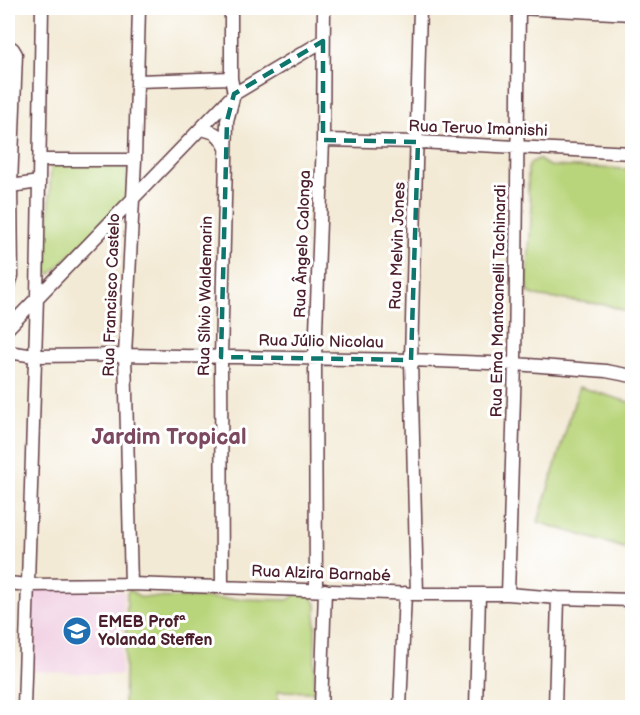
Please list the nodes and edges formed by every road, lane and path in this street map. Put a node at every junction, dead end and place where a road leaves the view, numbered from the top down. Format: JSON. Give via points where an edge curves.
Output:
{"nodes":[{"id":1,"x":42,"y":8,"type":"edge"},
{"id":2,"x":139,"y":8,"type":"edge"},
{"id":3,"x":231,"y":8,"type":"edge"},
{"id":4,"x":324,"y":8,"type":"edge"},
{"id":5,"x":420,"y":8,"type":"edge"},
{"id":6,"x":519,"y":8,"type":"edge"},
{"id":7,"x":633,"y":14,"type":"edge"},
{"id":8,"x":322,"y":41,"type":"junction"},
{"id":9,"x":8,"y":46,"type":"edge"},
{"id":10,"x":231,"y":78,"type":"junction"},
{"id":11,"x":137,"y":81,"type":"junction"},
{"id":12,"x":234,"y":94,"type":"junction"},
{"id":13,"x":200,"y":129,"type":"junction"},
{"id":14,"x":323,"y":140,"type":"junction"},
{"id":15,"x":418,"y":142,"type":"junction"},
{"id":16,"x":518,"y":147,"type":"junction"},
{"id":17,"x":226,"y":149,"type":"junction"},
{"id":18,"x":633,"y":153,"type":"edge"},
{"id":19,"x":39,"y":160,"type":"junction"},
{"id":20,"x":135,"y":160,"type":"junction"},
{"id":21,"x":39,"y":182,"type":"junction"},
{"id":22,"x":11,"y":186,"type":"junction"},
{"id":23,"x":132,"y":199,"type":"junction"},
{"id":24,"x":106,"y":227,"type":"junction"},
{"id":25,"x":130,"y":239,"type":"junction"},
{"id":26,"x":8,"y":288,"type":"edge"},
{"id":27,"x":36,"y":297,"type":"junction"},
{"id":28,"x":8,"y":328,"type":"edge"},
{"id":29,"x":8,"y":352,"type":"edge"},
{"id":30,"x":125,"y":355,"type":"junction"},
{"id":31,"x":35,"y":356,"type":"junction"},
{"id":32,"x":221,"y":357,"type":"junction"},
{"id":33,"x":315,"y":358,"type":"junction"},
{"id":34,"x":411,"y":360,"type":"junction"},
{"id":35,"x":515,"y":364,"type":"junction"},
{"id":36,"x":633,"y":376,"type":"edge"},
{"id":37,"x":8,"y":583,"type":"edge"},
{"id":38,"x":131,"y":584,"type":"junction"},
{"id":39,"x":28,"y":585,"type":"junction"},
{"id":40,"x":222,"y":587,"type":"junction"},
{"id":41,"x":321,"y":590,"type":"junction"},
{"id":42,"x":411,"y":594,"type":"junction"},
{"id":43,"x":508,"y":594,"type":"junction"},
{"id":44,"x":479,"y":595,"type":"junction"},
{"id":45,"x":558,"y":598,"type":"junction"},
{"id":46,"x":633,"y":600,"type":"edge"},
{"id":47,"x":24,"y":708,"type":"edge"},
{"id":48,"x":321,"y":708,"type":"edge"},
{"id":49,"x":400,"y":708,"type":"edge"},
{"id":50,"x":476,"y":708,"type":"edge"},
{"id":51,"x":555,"y":708,"type":"edge"}],
"edges":[{"from":1,"to":19,"type":"street"},
{"from":2,"to":11,"type":"street","name":"Rua Francisco Castelo"},
{"from":3,"to":10,"type":"street","name":"Rua Sílvio Waldemarin"},
{"from":4,"to":8,"type":"street","name":"Rua Ângelo Calonga"},
{"from":5,"to":15,"type":"street","name":"Rua Melvin Jones"},
{"from":6,"to":7,"type":"street"},
{"from":6,"to":16,"type":"street","name":"Rua Ema Mantoanelli Tachinardi"},
{"from":8,"to":12,"type":"street"},
{"from":8,"to":14,"type":"street","name":"Rua Ângelo Calonga"},
{"from":9,"to":22,"type":"street","via":[[16,54]]},
{"from":10,"to":11,"type":"street"},
{"from":10,"to":12,"type":"street","name":"Rua Sílvio Waldemarin"},
{"from":11,"to":20,"type":"street","name":"Rua Francisco Castelo"},
{"from":12,"to":13,"type":"street"},
{"from":12,"to":17,"type":"street","name":"Rua Sílvio Waldemarin","via":[[227,121]]},
{"from":13,"to":17,"type":"street","via":[[220,136]]},
{"from":13,"to":23,"type":"street"},
{"from":14,"to":15,"type":"street","name":"Rua Teruo Imanishi"},
{"from":14,"to":33,"type":"street","name":"Rua Ângelo Calonga"},
{"from":15,"to":16,"type":"street","name":"Rua Teruo Imanishi"},
{"from":15,"to":34,"type":"street","name":"Rua Melvin Jones"},
{"from":16,"to":18,"type":"street","name":"Rua Teruo Imanishi"},
{"from":16,"to":35,"type":"street","name":"Rua Ema Mantoanelli Tachinardi"},
{"from":17,"to":32,"type":"street","name":"Rua Sílvio Waldemarin"},
{"from":19,"to":20,"type":"street"},
{"from":19,"to":21,"type":"street"},
{"from":20,"to":23,"type":"street","name":"Rua Francisco Castelo"},
{"from":21,"to":22,"type":"street"},
{"from":21,"to":27,"type":"street"},
{"from":22,"to":26,"type":"street","via":[[12,276]]},
{"from":23,"to":24,"type":"street"},
{"from":23,"to":25,"type":"street","name":"Rua Francisco Castelo"},
{"from":24,"to":25,"type":"street","via":[[125,231]]},
{"from":24,"to":27,"type":"street"},
{"from":25,"to":30,"type":"street","name":"Rua Francisco Castelo"},
{"from":27,"to":28,"type":"street"},
{"from":27,"to":31,"type":"street"},
{"from":29,"to":31,"type":"street","name":"Rua Júlio Nicolau"},
{"from":30,"to":31,"type":"street","name":"Rua Júlio Nicolau"},
{"from":30,"to":32,"type":"street","name":"Rua Júlio Nicolau"},
{"from":30,"to":38,"type":"street","name":"Rua Francisco Castelo"},
{"from":31,"to":39,"type":"street"},
{"from":32,"to":33,"type":"street","name":"Rua Júlio Nicolau"},
{"from":32,"to":40,"type":"street","name":"Rua Sílvio Waldemarin"},
{"from":33,"to":34,"type":"street","name":"Rua Júlio Nicolau"},
{"from":33,"to":41,"type":"street","name":"Rua Ângelo Calonga"},
{"from":34,"to":35,"type":"street","name":"Rua Júlio Nicolau"},
{"from":34,"to":42,"type":"street","name":"Rua Melvin Jones"},
{"from":35,"to":36,"type":"street","name":"Rua Júlio Nicolau"},
{"from":35,"to":43,"type":"street","name":"Rua Ema Mantoanelli Tachinardi"},
{"from":37,"to":39,"type":"street","name":"Rua Alzira Barnabé"},
{"from":38,"to":39,"type":"street","name":"Rua Alzira Barnabé"},
{"from":38,"to":40,"type":"street","name":"Rua Alzira Barnabé"},
{"from":39,"to":47,"type":"street"},
{"from":40,"to":41,"type":"street","name":"Rua Alzira Barnabé"},
{"from":41,"to":42,"type":"street","name":"Rua Alzira Barnabé"},
{"from":41,"to":48,"type":"street","name":"Rua Ângelo Calonga"},
{"from":42,"to":44,"type":"street","name":"Rua Alzira Barnabé"},
{"from":42,"to":49,"type":"street","name":"Rua Melvin Jones"},
{"from":43,"to":44,"type":"street","name":"Rua Alzira Barnabé"},
{"from":43,"to":45,"type":"street","name":"Rua Alzira Barnabé"},
{"from":44,"to":50,"type":"street"},
{"from":45,"to":46,"type":"street","name":"Rua Alzira Barnabé"},
{"from":45,"to":51,"type":"street"}]}
